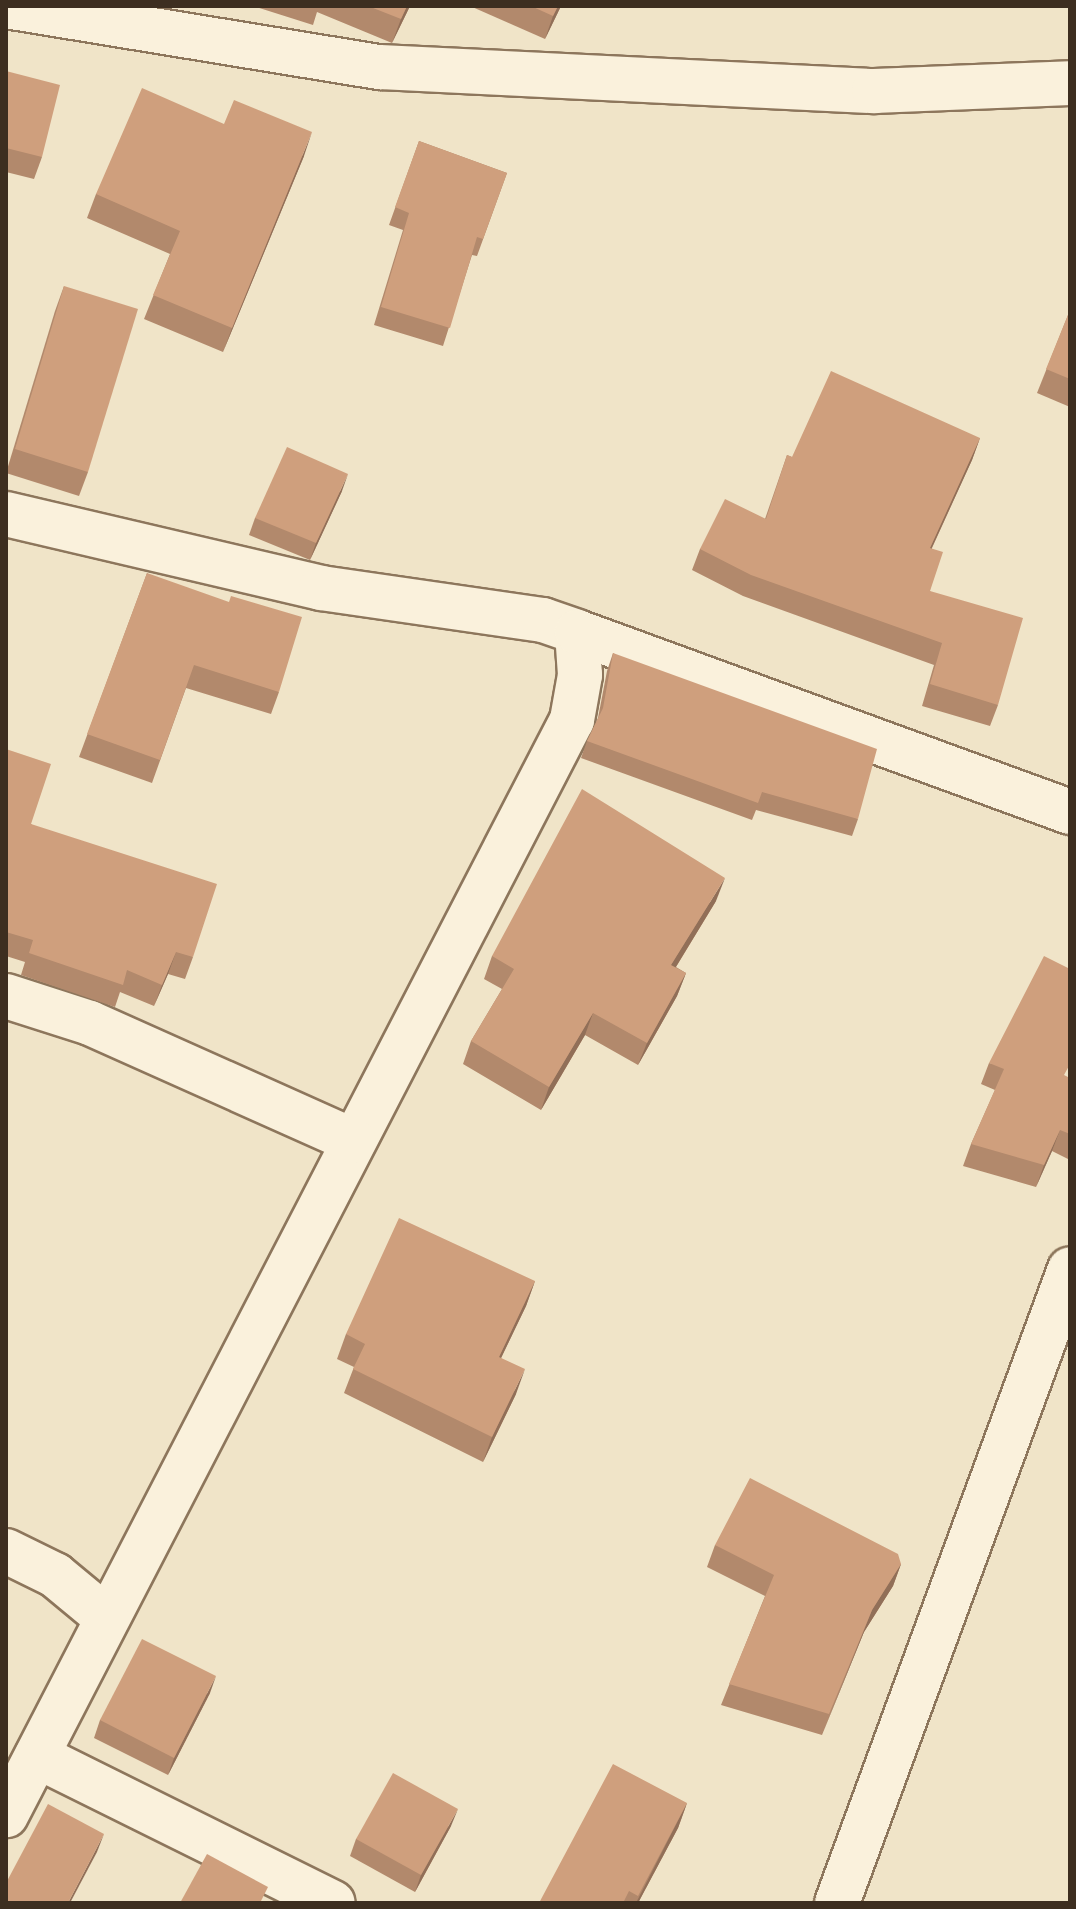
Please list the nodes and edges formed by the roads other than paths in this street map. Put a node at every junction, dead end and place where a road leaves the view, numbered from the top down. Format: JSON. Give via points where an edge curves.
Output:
{"nodes":[{"id":1,"x":6,"y":6,"type":"edge"},
{"id":2,"x":1070,"y":83,"type":"edge"},
{"id":3,"x":6,"y":514,"type":"edge"},
{"id":4,"x":577,"y":632,"type":"junction"},
{"id":5,"x":1070,"y":812,"type":"edge"},
{"id":6,"x":6,"y":996,"type":"edge"},
{"id":7,"x":354,"y":1141,"type":"junction"},
{"id":8,"x":1070,"y":1269,"type":"edge"},
{"id":9,"x":6,"y":1551,"type":"edge"},
{"id":10,"x":107,"y":1618,"type":"junction"},
{"id":11,"x":37,"y":1756,"type":"junction"},
{"id":12,"x":6,"y":1815,"type":"edge"},
{"id":13,"x":318,"y":1900,"type":"edge"},
{"id":14,"x":837,"y":1903,"type":"edge"}],
"edges":[{"from":1,"to":2,"type":"street","via":[[380,67],[874,91]]},
{"from":3,"to":4,"type":"street","via":[[321,588],[543,620]]},
{"from":4,"to":5,"type":"street"},
{"from":4,"to":7,"type":"street","via":[[572,720]]},
{"from":6,"to":7,"type":"street","via":[[90,1023]]},
{"from":7,"to":10,"type":"street"},
{"from":8,"to":14,"type":"street"},
{"from":9,"to":10,"type":"street","via":[[55,1575]]},
{"from":10,"to":11,"type":"street"},
{"from":11,"to":12,"type":"street"},
{"from":11,"to":13,"type":"street"}]}
